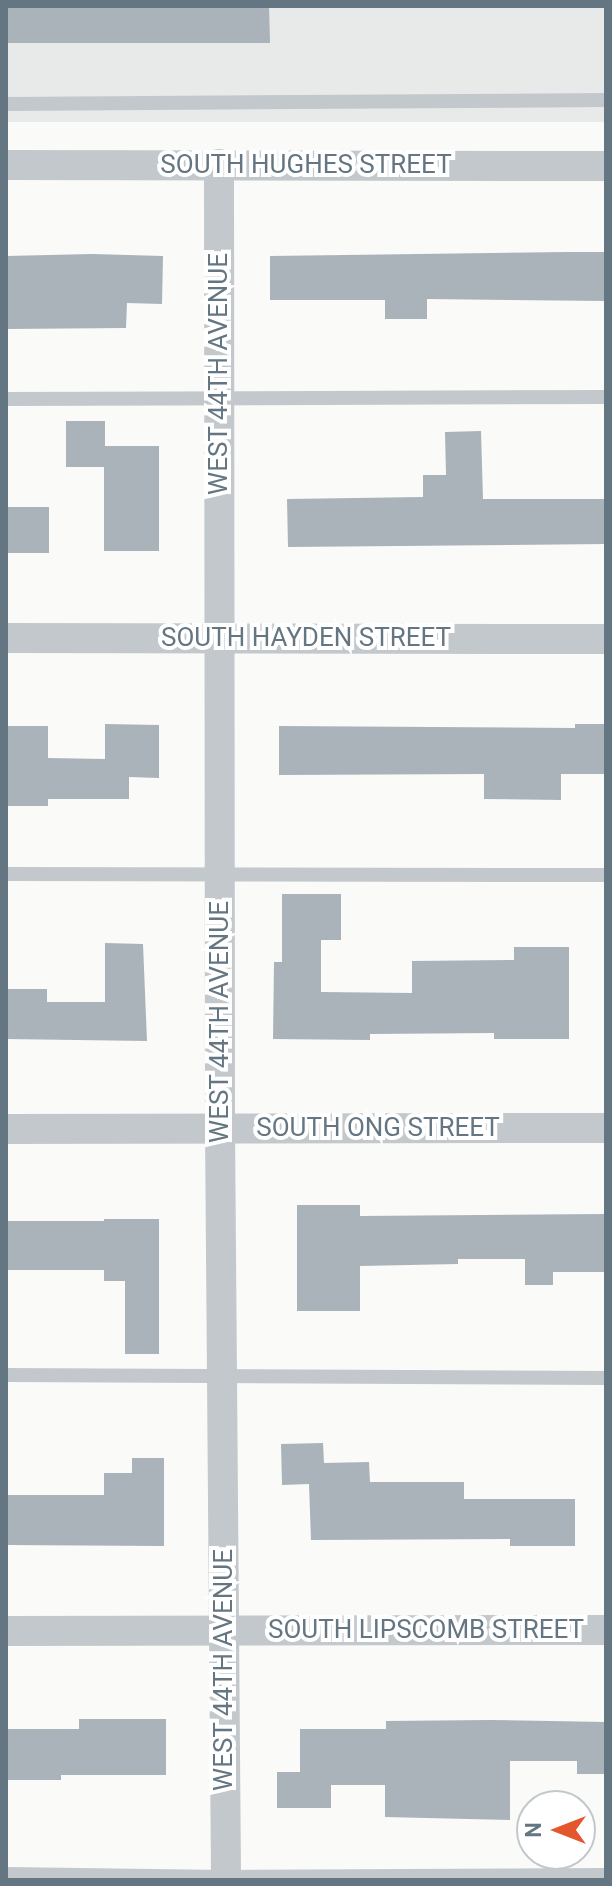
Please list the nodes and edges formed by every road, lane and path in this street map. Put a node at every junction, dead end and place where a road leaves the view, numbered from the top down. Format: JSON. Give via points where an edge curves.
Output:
{"nodes":[{"id":1,"x":606,"y":100,"type":"edge"},
{"id":2,"x":6,"y":104,"type":"edge"},
{"id":3,"x":219,"y":164,"type":"junction"},
{"id":4,"x":6,"y":165,"type":"edge"},
{"id":5,"x":606,"y":166,"type":"edge"},
{"id":6,"x":606,"y":397,"type":"edge"},
{"id":7,"x":6,"y":399,"type":"edge"},
{"id":8,"x":220,"y":401,"type":"junction"},
{"id":9,"x":6,"y":638,"type":"edge"},
{"id":10,"x":219,"y":638,"type":"junction"},
{"id":11,"x":606,"y":639,"type":"edge"},
{"id":12,"x":6,"y":874,"type":"edge"},
{"id":13,"x":220,"y":875,"type":"junction"},
{"id":14,"x":606,"y":875,"type":"edge"},
{"id":15,"x":220,"y":1128,"type":"junction"},
{"id":16,"x":606,"y":1128,"type":"edge"},
{"id":17,"x":6,"y":1129,"type":"edge"},
{"id":18,"x":6,"y":1375,"type":"edge"},
{"id":19,"x":223,"y":1375,"type":"junction"},
{"id":20,"x":606,"y":1378,"type":"edge"},
{"id":21,"x":606,"y":1630,"type":"edge"},
{"id":22,"x":6,"y":1631,"type":"edge"},
{"id":23,"x":223,"y":1631,"type":"junction"},
{"id":24,"x":6,"y":1874,"type":"edge"},
{"id":25,"x":606,"y":1875,"type":"edge"},
{"id":26,"x":226,"y":1879,"type":"edge"}],
"edges":[{"from":1,"to":2,"type":"lane"},
{"from":3,"to":4,"type":"street","name":"SOUTH HUGHES STREET"},
{"from":3,"to":5,"type":"street","name":"SOUTH HUGHES STREET"},
{"from":3,"to":8,"type":"street","name":"WEST 44TH AVENUE"},
{"from":6,"to":8,"type":"lane"},
{"from":7,"to":8,"type":"lane"},
{"from":8,"to":10,"type":"street","name":"WEST 44TH AVENUE"},
{"from":9,"to":10,"type":"street","name":"SOUTH HAYDEN STREET"},
{"from":10,"to":11,"type":"street","name":"SOUTH HAYDEN STREET"},
{"from":10,"to":13,"type":"street","name":"WEST 44TH AVENUE"},
{"from":12,"to":13,"type":"lane"},
{"from":13,"to":14,"type":"lane"},
{"from":13,"to":15,"type":"street","name":"WEST 44TH AVENUE"},
{"from":15,"to":16,"type":"street","name":"SOUTH ONG STREET"},
{"from":15,"to":17,"type":"street","name":"SOUTH ONG STREET"},
{"from":15,"to":19,"type":"street","name":"WEST 44TH AVENUE"},
{"from":18,"to":19,"type":"lane"},
{"from":19,"to":20,"type":"lane"},
{"from":19,"to":23,"type":"street","name":"WEST 44TH AVENUE"},
{"from":21,"to":23,"type":"street","name":"SOUTH LIPSCOMB STREET"},
{"from":22,"to":23,"type":"street","name":"SOUTH LIPSCOMB STREET"},
{"from":23,"to":26,"type":"street","name":"WEST 44TH AVENUE"},
{"from":24,"to":26,"type":"lane"},
{"from":25,"to":26,"type":"lane"}]}
